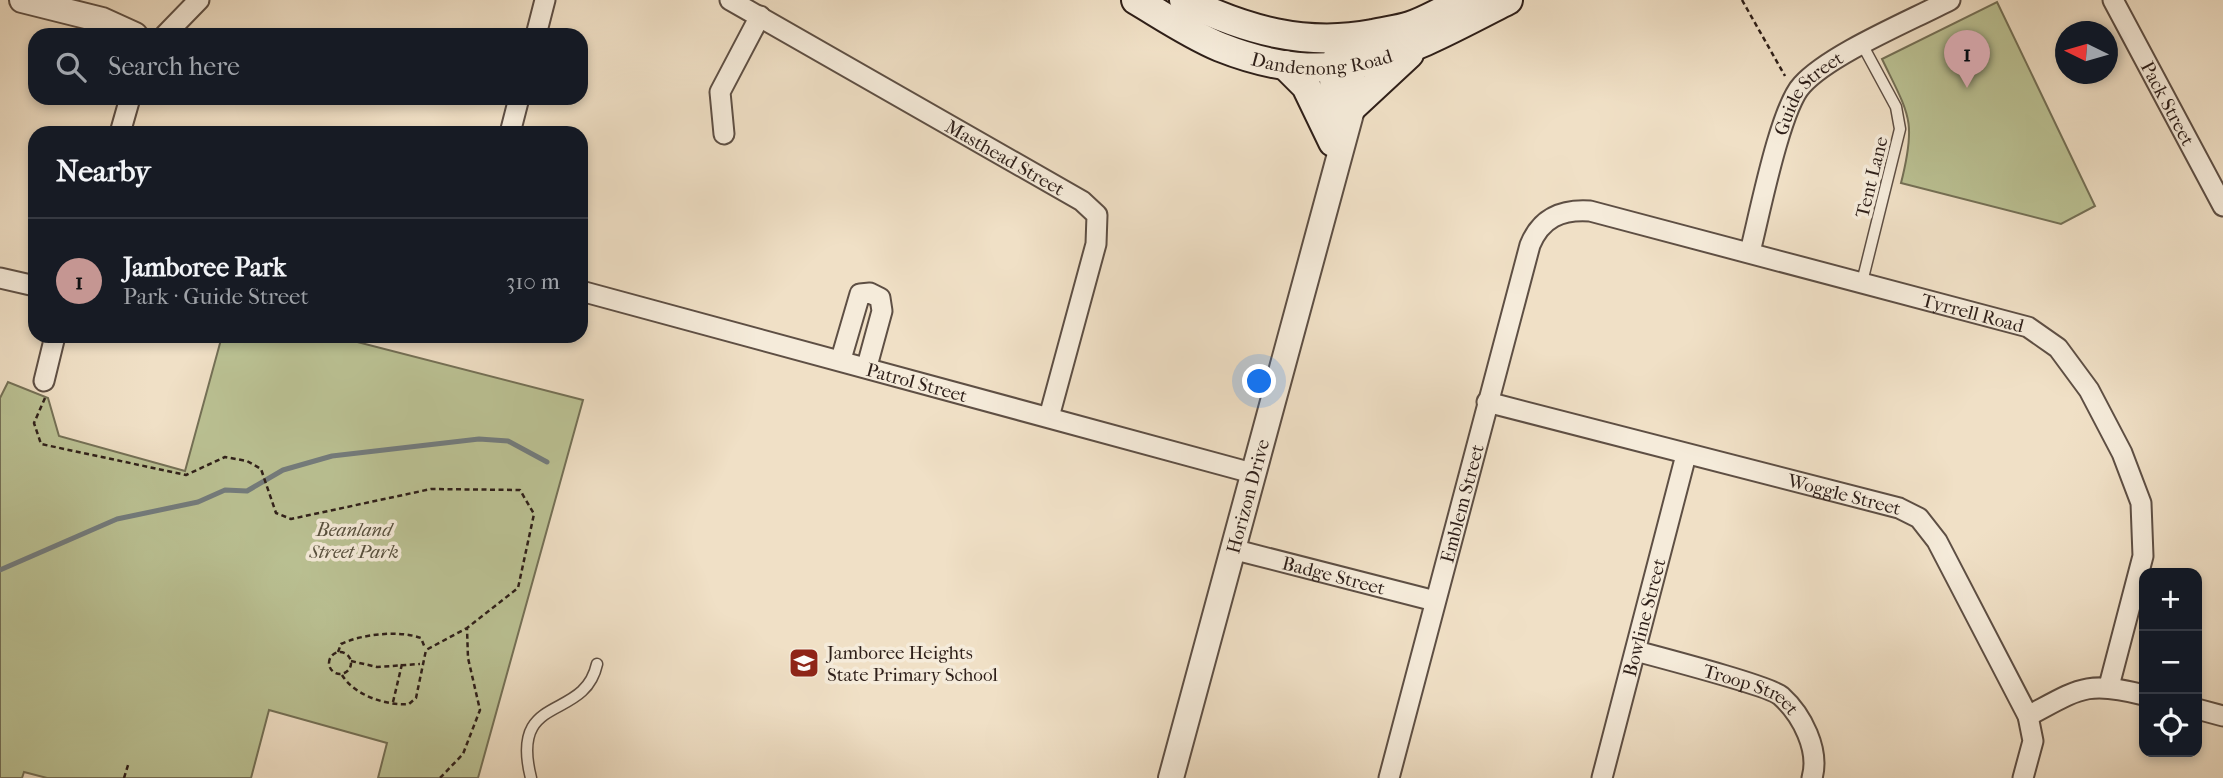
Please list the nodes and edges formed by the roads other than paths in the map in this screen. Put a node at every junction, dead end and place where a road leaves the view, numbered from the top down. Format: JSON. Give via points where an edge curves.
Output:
{"nodes":[{"id":1,"x":22,"y":0,"type":"edge"},
{"id":2,"x":199,"y":0,"type":"edge"},
{"id":3,"x":545,"y":0,"type":"edge"},
{"id":4,"x":730,"y":0,"type":"edge"},
{"id":5,"x":1136,"y":0,"type":"edge"},
{"id":6,"x":1184,"y":0,"type":"edge"},
{"id":7,"x":1464,"y":0,"type":"edge"},
{"id":8,"x":1508,"y":0,"type":"edge"},
{"id":9,"x":1950,"y":0,"type":"edge"},
{"id":10,"x":2113,"y":0,"type":"edge"},
{"id":11,"x":760,"y":16,"type":"junction"},
{"id":12,"x":120,"y":28,"type":"edge"},
{"id":13,"x":171,"y":28,"type":"edge"},
{"id":14,"x":538,"y":28,"type":"edge"},
{"id":15,"x":1341,"y":40,"type":"junction"},
{"id":16,"x":1863,"y":46,"type":"junction"},
{"id":17,"x":1416,"y":47,"type":"junction"},
{"id":18,"x":1285,"y":65,"type":"junction"},
{"id":19,"x":1342,"y":68,"type":"junction"},
{"id":20,"x":128,"y":105,"type":"edge"},
{"id":21,"x":517,"y":105,"type":"edge"},
{"id":22,"x":1353,"y":106,"type":"junction"},
{"id":23,"x":122,"y":126,"type":"edge"},
{"id":24,"x":512,"y":126,"type":"edge"},
{"id":25,"x":724,"y":134,"type":"dead end"},
{"id":26,"x":1333,"y":142,"type":"junction"},
{"id":27,"x":2223,"y":206,"type":"edge"},
{"id":28,"x":1324,"y":212,"type":"junction"},
{"id":29,"x":1536,"y":230,"type":"joint"},
{"id":30,"x":1750,"y":252,"type":"junction"},
{"id":31,"x":0,"y":278,"type":"edge"},
{"id":32,"x":1863,"y":282,"type":"junction"},
{"id":33,"x":28,"y":284,"type":"edge"},
{"id":34,"x":588,"y":293,"type":"edge"},
{"id":35,"x":53,"y":343,"type":"edge"},
{"id":36,"x":841,"y":359,"type":"junction"},
{"id":37,"x":867,"y":366,"type":"junction"},
{"id":38,"x":44,"y":381,"type":"road end"},
{"id":39,"x":1486,"y":402,"type":"junction"},
{"id":40,"x":1049,"y":417,"type":"junction"},
{"id":41,"x":1686,"y":455,"type":"junction"},
{"id":42,"x":1252,"y":473,"type":"junction"},
{"id":43,"x":1232,"y":549,"type":"junction"},
{"id":44,"x":1436,"y":601,"type":"junction"},
{"id":45,"x":1636,"y":651,"type":"junction"},
{"id":46,"x":597,"y":663,"type":"dead end"},
{"id":47,"x":2109,"y":686,"type":"junction"},
{"id":48,"x":2140,"y":694,"type":"edge"},
{"id":49,"x":2202,"y":710,"type":"edge"},
{"id":50,"x":2028,"y":716,"type":"junction"},
{"id":51,"x":2223,"y":716,"type":"edge"},
{"id":52,"x":531,"y":778,"type":"edge"},
{"id":53,"x":1171,"y":778,"type":"edge"},
{"id":54,"x":1389,"y":778,"type":"edge"},
{"id":55,"x":1602,"y":778,"type":"edge"},
{"id":56,"x":1812,"y":778,"type":"edge"},
{"id":57,"x":2023,"y":778,"type":"edge"}],
"edges":[{"from":1,"to":12,"type":"street"},
{"from":2,"to":13,"type":"street"},
{"from":3,"to":14,"type":"street"},
{"from":4,"to":11,"type":"street","name":"Masthead Street"},
{"from":5,"to":18,"type":"main road","name":"Dandenong Road","via":[[1220,47]]},
{"from":6,"to":15,"type":"main road","name":"Dandenong Road","via":[[1266,33]]},
{"from":7,"to":15,"type":"main road","name":"Dandenong Road","via":[[1409,27]]},
{"from":8,"to":17,"type":"main road","name":"Dandenong Road"},
{"from":9,"to":16,"type":"street","name":"Guide Street"},
{"from":10,"to":27,"type":"street","name":"Pack Street"},
{"from":11,"to":25,"type":"street","via":[[720,92]]},
{"from":11,"to":40,"type":"street","name":"Masthead Street","via":[[1082,201],[1097,215],[1096,244]]},
{"from":15,"to":19,"type":"street","name":"Horizon Drive"},
{"from":16,"to":30,"type":"street","name":"Guide Street","via":[[1819,68],[1799,87],[1785,118]]},
{"from":16,"to":32,"type":"lane","name":"Tent Lane","via":[[1896,107],[1900,129]]},
{"from":17,"to":19,"type":"main road","name":"Dandenong Road"},
{"from":17,"to":22,"type":"main road"},
{"from":18,"to":19,"type":"main road","name":"Dandenong Road"},
{"from":18,"to":26,"type":"main road","via":[[1306,86]]},
{"from":19,"to":22,"type":"street","name":"Horizon Drive"},
{"from":19,"to":26,"type":"street","name":"Horizon Drive"},
{"from":20,"to":23,"type":"street"},
{"from":21,"to":24,"type":"street"},
{"from":22,"to":28,"type":"street","name":"Horizon Drive"},
{"from":26,"to":28,"type":"street","name":"Horizon Drive"},
{"from":28,"to":42,"type":"street","name":"Horizon Drive"},
{"from":29,"to":30,"type":"street","name":"Tyrrell Road","via":[[1571,209]]},
{"from":29,"to":39,"type":"street","name":"Emblem Street"},
{"from":30,"to":32,"type":"street","name":"Tyrrell Road"},
{"from":31,"to":33,"type":"street"},
{"from":32,"to":47,"type":"street","name":"Tyrrell Road","via":[[2028,327],[2058,348],[2089,390],[2122,453],[2141,503],[2143,555]]},
{"from":34,"to":36,"type":"street","name":"Patrol Street"},
{"from":35,"to":38,"type":"street"},
{"from":36,"to":37,"type":"street","name":"Patrol Street"},
{"from":36,"to":37,"type":"street","via":[[855,304],[860,294],[870,293],[880,298],[882,311]]},
{"from":37,"to":40,"type":"street","name":"Patrol Street"},
{"from":39,"to":41,"type":"street","name":"Woggle Street"},
{"from":39,"to":44,"type":"street","name":"Emblem Street"},
{"from":40,"to":42,"type":"street","name":"Patrol Street"},
{"from":41,"to":45,"type":"street","name":"Bowline Street"},
{"from":41,"to":50,"type":"street","name":"Woggle Street","via":[[1899,508],[1919,518],[1937,541]]},
{"from":42,"to":43,"type":"street","name":"Horizon Drive"},
{"from":43,"to":44,"type":"street","name":"Badge Street"},
{"from":43,"to":53,"type":"street","name":"Horizon Drive"},
{"from":44,"to":54,"type":"street","name":"Emblem Street"},
{"from":45,"to":55,"type":"street","name":"Bowline Street"},
{"from":45,"to":56,"type":"street","name":"Troop Street","via":[[1780,694],[1809,734],[1815,769]]},
{"from":46,"to":52,"type":"lane","via":[[594,677],[580,695],[547,711],[530,731],[526,759]]},
{"from":47,"to":48,"type":"street"},
{"from":47,"to":50,"type":"street","via":[[2090,686]]},
{"from":49,"to":51,"type":"street"},
{"from":50,"to":57,"type":"street","name":"Woggle Street","via":[[2033,741]]}]}
